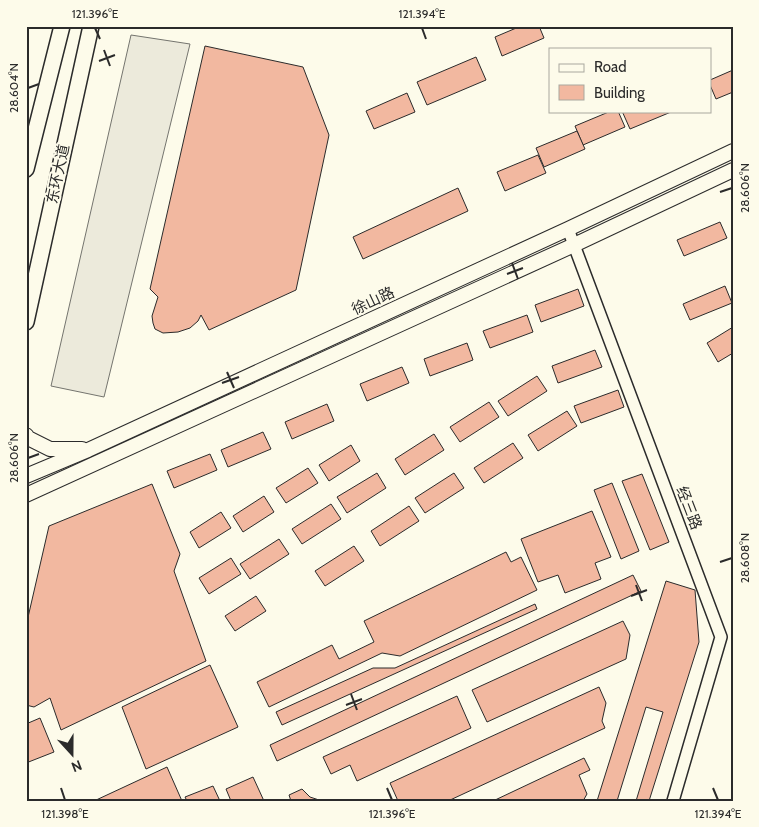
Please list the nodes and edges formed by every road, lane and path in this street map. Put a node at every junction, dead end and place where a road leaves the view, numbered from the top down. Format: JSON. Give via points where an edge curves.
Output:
{"nodes":[{"id":1,"x":91,"y":26,"type":"edge"},
{"id":2,"x":60,"y":30,"type":"edge"},
{"id":3,"x":733,"y":151,"type":"edge"},
{"id":4,"x":26,"y":169,"type":"edge"},
{"id":5,"x":733,"y":170,"type":"edge"},
{"id":6,"x":568,"y":229,"type":"junction"},
{"id":7,"x":574,"y":245,"type":"junction"},
{"id":8,"x":26,"y":322,"type":"edge"},
{"id":9,"x":26,"y":435,"type":"edge"},
{"id":10,"x":88,"y":450,"type":"junction"},
{"id":11,"x":26,"y":476,"type":"edge"},
{"id":12,"x":26,"y":494,"type":"edge"},
{"id":13,"x":673,"y":801,"type":"edge"}],
"edges":[{"from":1,"to":8,"type":"main road","name":"东环大道"},
{"from":2,"to":4,"type":"main road","name":"东环大道"},
{"from":3,"to":6,"type":"main road","name":"徐山路"},
{"from":5,"to":7,"type":"main road"},
{"from":6,"to":7,"type":"street","name":"经三路"},
{"from":6,"to":10,"type":"main road","name":"徐山路"},
{"from":7,"to":12,"type":"main road"},
{"from":7,"to":13,"type":"street","name":"经三路","via":[[721,637]]},
{"from":9,"to":10,"type":"main road","via":[[50,449]]},
{"from":10,"to":11,"type":"main road","name":"徐山路"}]}
